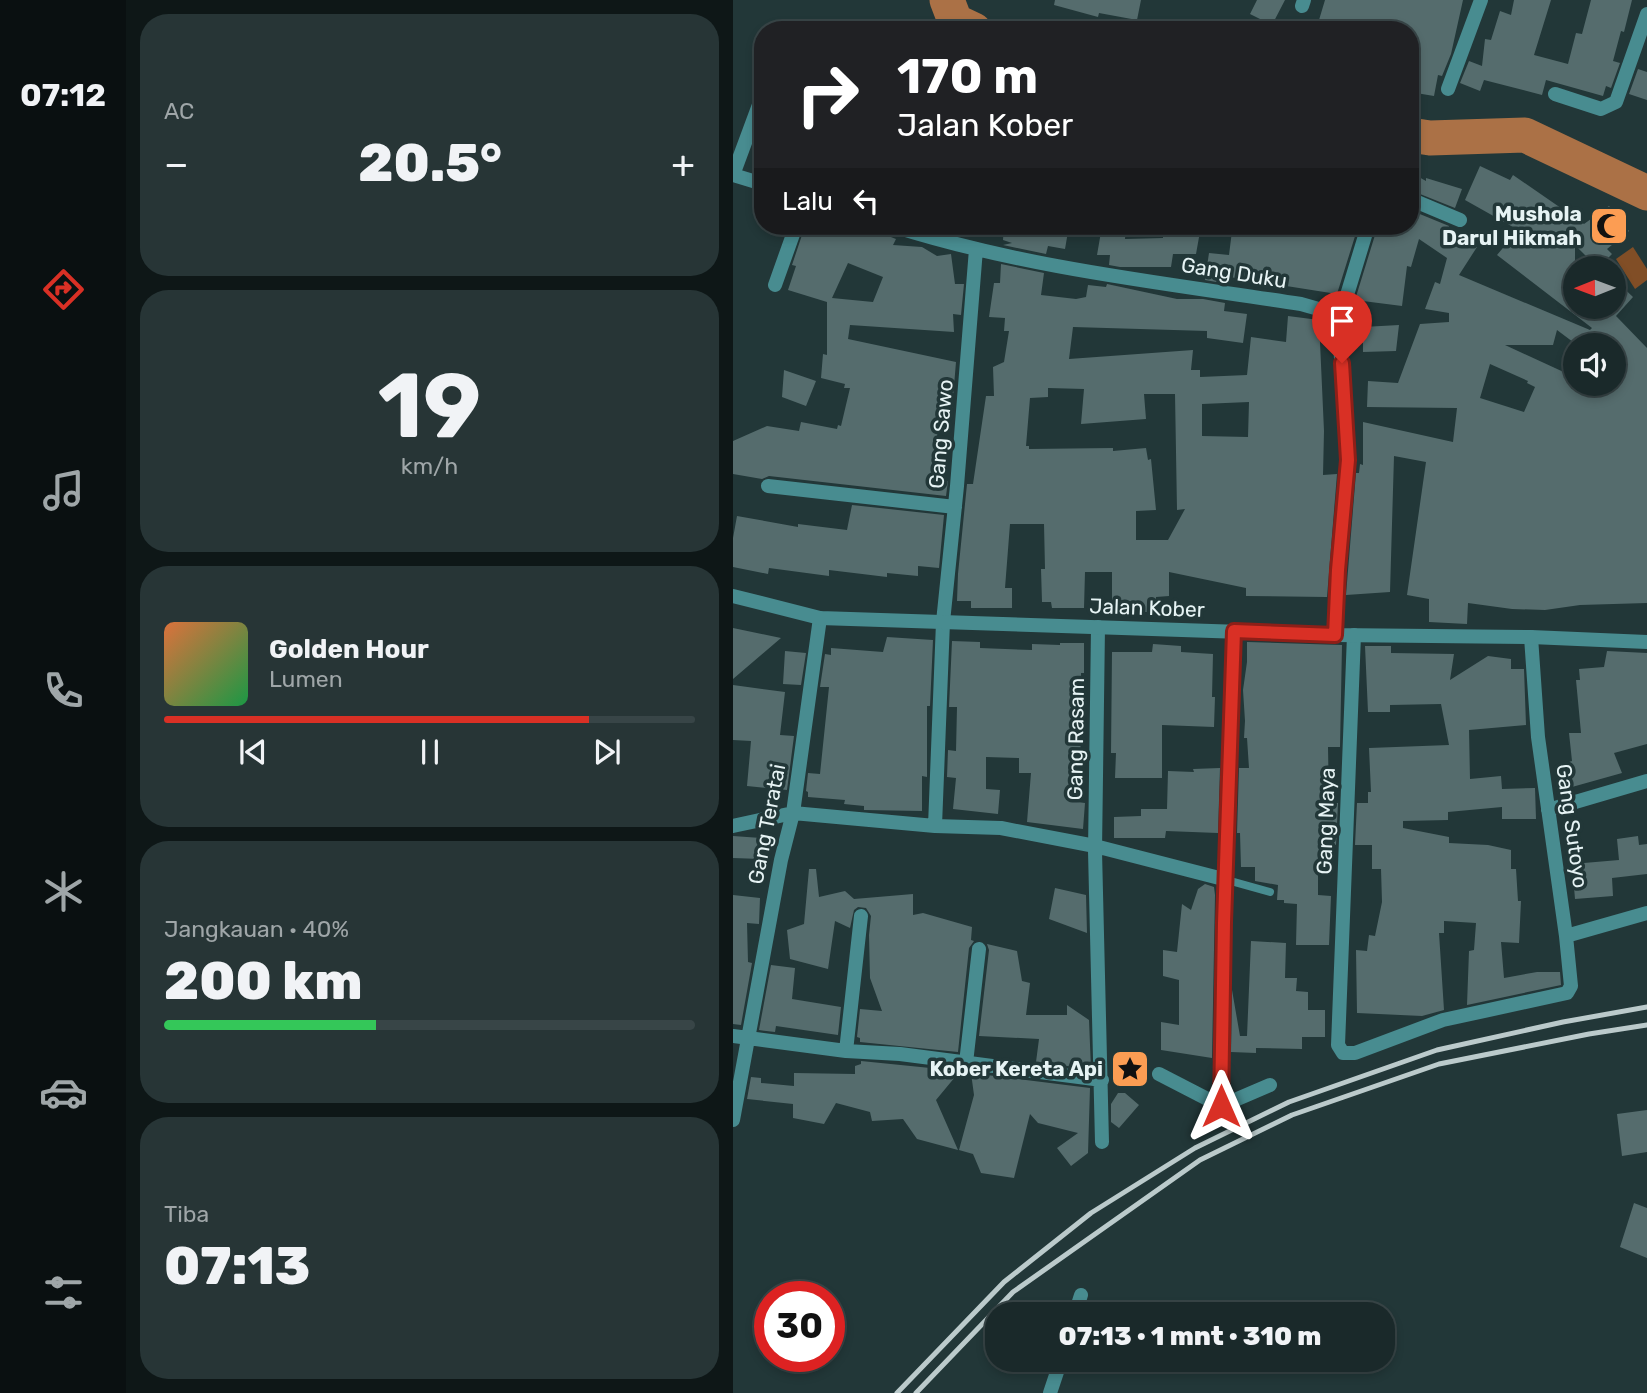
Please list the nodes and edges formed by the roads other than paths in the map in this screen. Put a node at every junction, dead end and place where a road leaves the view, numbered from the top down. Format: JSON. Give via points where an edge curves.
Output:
{"nodes":[{"id":1,"x":1481,"y":0,"type":"edge"},
{"id":2,"x":1647,"y":14,"type":"edge"},
{"id":3,"x":1448,"y":89,"type":"dead end"},
{"id":4,"x":1555,"y":94,"type":"dead end"},
{"id":5,"x":754,"y":118,"type":"edge"},
{"id":6,"x":733,"y":175,"type":"edge"},
{"id":7,"x":733,"y":175,"type":"edge"},
{"id":8,"x":754,"y":181,"type":"edge"},
{"id":9,"x":1419,"y":203,"type":"edge"},
{"id":10,"x":1460,"y":220,"type":"dead end"},
{"id":11,"x":793,"y":235,"type":"edge"},
{"id":12,"x":925,"y":235,"type":"edge"},
{"id":13,"x":1365,"y":235,"type":"edge"},
{"id":14,"x":976,"y":249,"type":"junction"},
{"id":15,"x":775,"y":285,"type":"dead end"},
{"id":16,"x":1335,"y":321,"type":"junction"},
{"id":17,"x":768,"y":486,"type":"dead end"},
{"id":18,"x":955,"y":507,"type":"junction"},
{"id":19,"x":733,"y":596,"type":"edge"},
{"id":20,"x":821,"y":618,"type":"junction"},
{"id":21,"x":943,"y":622,"type":"junction"},
{"id":22,"x":1098,"y":627,"type":"junction"},
{"id":23,"x":1234,"y":631,"type":"junction"},
{"id":24,"x":1335,"y":635,"type":"junction"},
{"id":25,"x":1354,"y":635,"type":"junction"},
{"id":26,"x":1531,"y":637,"type":"junction"},
{"id":27,"x":1647,"y":642,"type":"edge"},
{"id":28,"x":1647,"y":781,"type":"edge"},
{"id":29,"x":1548,"y":810,"type":"junction"},
{"id":30,"x":793,"y":813,"type":"junction"},
{"id":31,"x":733,"y":826,"type":"edge"},
{"id":32,"x":935,"y":826,"type":"junction"},
{"id":33,"x":1096,"y":852,"type":"junction"},
{"id":34,"x":1227,"y":880,"type":"junction"},
{"id":35,"x":1270,"y":892,"type":"dead end"},
{"id":36,"x":1647,"y":913,"type":"edge"},
{"id":37,"x":861,"y":916,"type":"dead end"},
{"id":38,"x":1566,"y":936,"type":"junction"},
{"id":39,"x":979,"y":949,"type":"dead end"},
{"id":40,"x":740,"y":1036,"type":"edge"},
{"id":41,"x":846,"y":1051,"type":"junction"},
{"id":42,"x":966,"y":1063,"type":"junction"},
{"id":43,"x":1159,"y":1074,"type":"dead end"},
{"id":44,"x":1102,"y":1080,"type":"junction"},
{"id":45,"x":1270,"y":1085,"type":"dead end"},
{"id":46,"x":1221,"y":1106,"type":"junction"},
{"id":47,"x":733,"y":1120,"type":"edge"},
{"id":48,"x":1102,"y":1142,"type":"dead end"},
{"id":49,"x":1081,"y":1295,"type":"dead end"},
{"id":50,"x":1079,"y":1302,"type":"edge"},
{"id":51,"x":1057,"y":1372,"type":"edge"},
{"id":52,"x":1050,"y":1393,"type":"edge"}],
"edges":[{"from":1,"to":3,"type":"street"},
{"from":2,"to":4,"type":"street","via":[[1616,102],[1601,109]]},
{"from":5,"to":7,"type":"street"},
{"from":6,"to":8,"type":"street"},
{"from":9,"to":10,"type":"street"},
{"from":11,"to":15,"type":"street"},
{"from":12,"to":14,"type":"street","name":"Gang Duku"},
{"from":13,"to":16,"type":"street"},
{"from":14,"to":16,"type":"street","name":"Gang Duku","via":[[1114,276],[1301,304],[1322,310]]},
{"from":14,"to":18,"type":"street","name":"Gang Sawo"},
{"from":16,"to":24,"type":"street","via":[[1348,460]]},
{"from":17,"to":18,"type":"street"},
{"from":18,"to":21,"type":"street","name":"Gang Sawo"},
{"from":19,"to":20,"type":"street","name":"Jalan Kober"},
{"from":20,"to":21,"type":"street","name":"Jalan Kober"},
{"from":20,"to":30,"type":"street","name":"Gang Teratai"},
{"from":21,"to":22,"type":"street","name":"Jalan Kober"},
{"from":21,"to":32,"type":"street","name":"Gang Sawo"},
{"from":22,"to":23,"type":"street","name":"Jalan Kober"},
{"from":22,"to":33,"type":"street","name":"Gang Rasam"},
{"from":23,"to":24,"type":"street","name":"Jalan Kober"},
{"from":23,"to":34,"type":"street"},
{"from":24,"to":25,"type":"street","name":"Jalan Kober"},
{"from":25,"to":26,"type":"street","name":"Jalan Kober"},
{"from":25,"to":38,"type":"street","name":"Gang Maya","via":[[1338,1045],[1343,1053],[1355,1053],[1443,1020],[1567,993],[1571,986]]},
{"from":26,"to":27,"type":"street","name":"Jalan Kober"},
{"from":26,"to":29,"type":"street","name":"Gang Sutoyo"},
{"from":28,"to":29,"type":"street"},
{"from":29,"to":38,"type":"street","name":"Gang Sutoyo"},
{"from":30,"to":31,"type":"street"},
{"from":30,"to":32,"type":"street"},
{"from":30,"to":40,"type":"street","name":"Gang Teratai"},
{"from":32,"to":33,"type":"street","via":[[1001,828]]},
{"from":33,"to":34,"type":"street"},
{"from":33,"to":44,"type":"street","name":"Gang Rasam"},
{"from":34,"to":35,"type":"lane"},
{"from":34,"to":46,"type":"street"},
{"from":36,"to":38,"type":"street"},
{"from":37,"to":41,"type":"street"},
{"from":39,"to":42,"type":"street"},
{"from":40,"to":41,"type":"street"},
{"from":40,"to":47,"type":"street","name":"Gang Teratai"},
{"from":41,"to":42,"type":"street"},
{"from":42,"to":44,"type":"street"},
{"from":43,"to":46,"type":"street"},
{"from":44,"to":48,"type":"street","name":"Gang Rasam"},
{"from":45,"to":46,"type":"street"},
{"from":49,"to":50,"type":"street"},
{"from":51,"to":52,"type":"street"}]}
